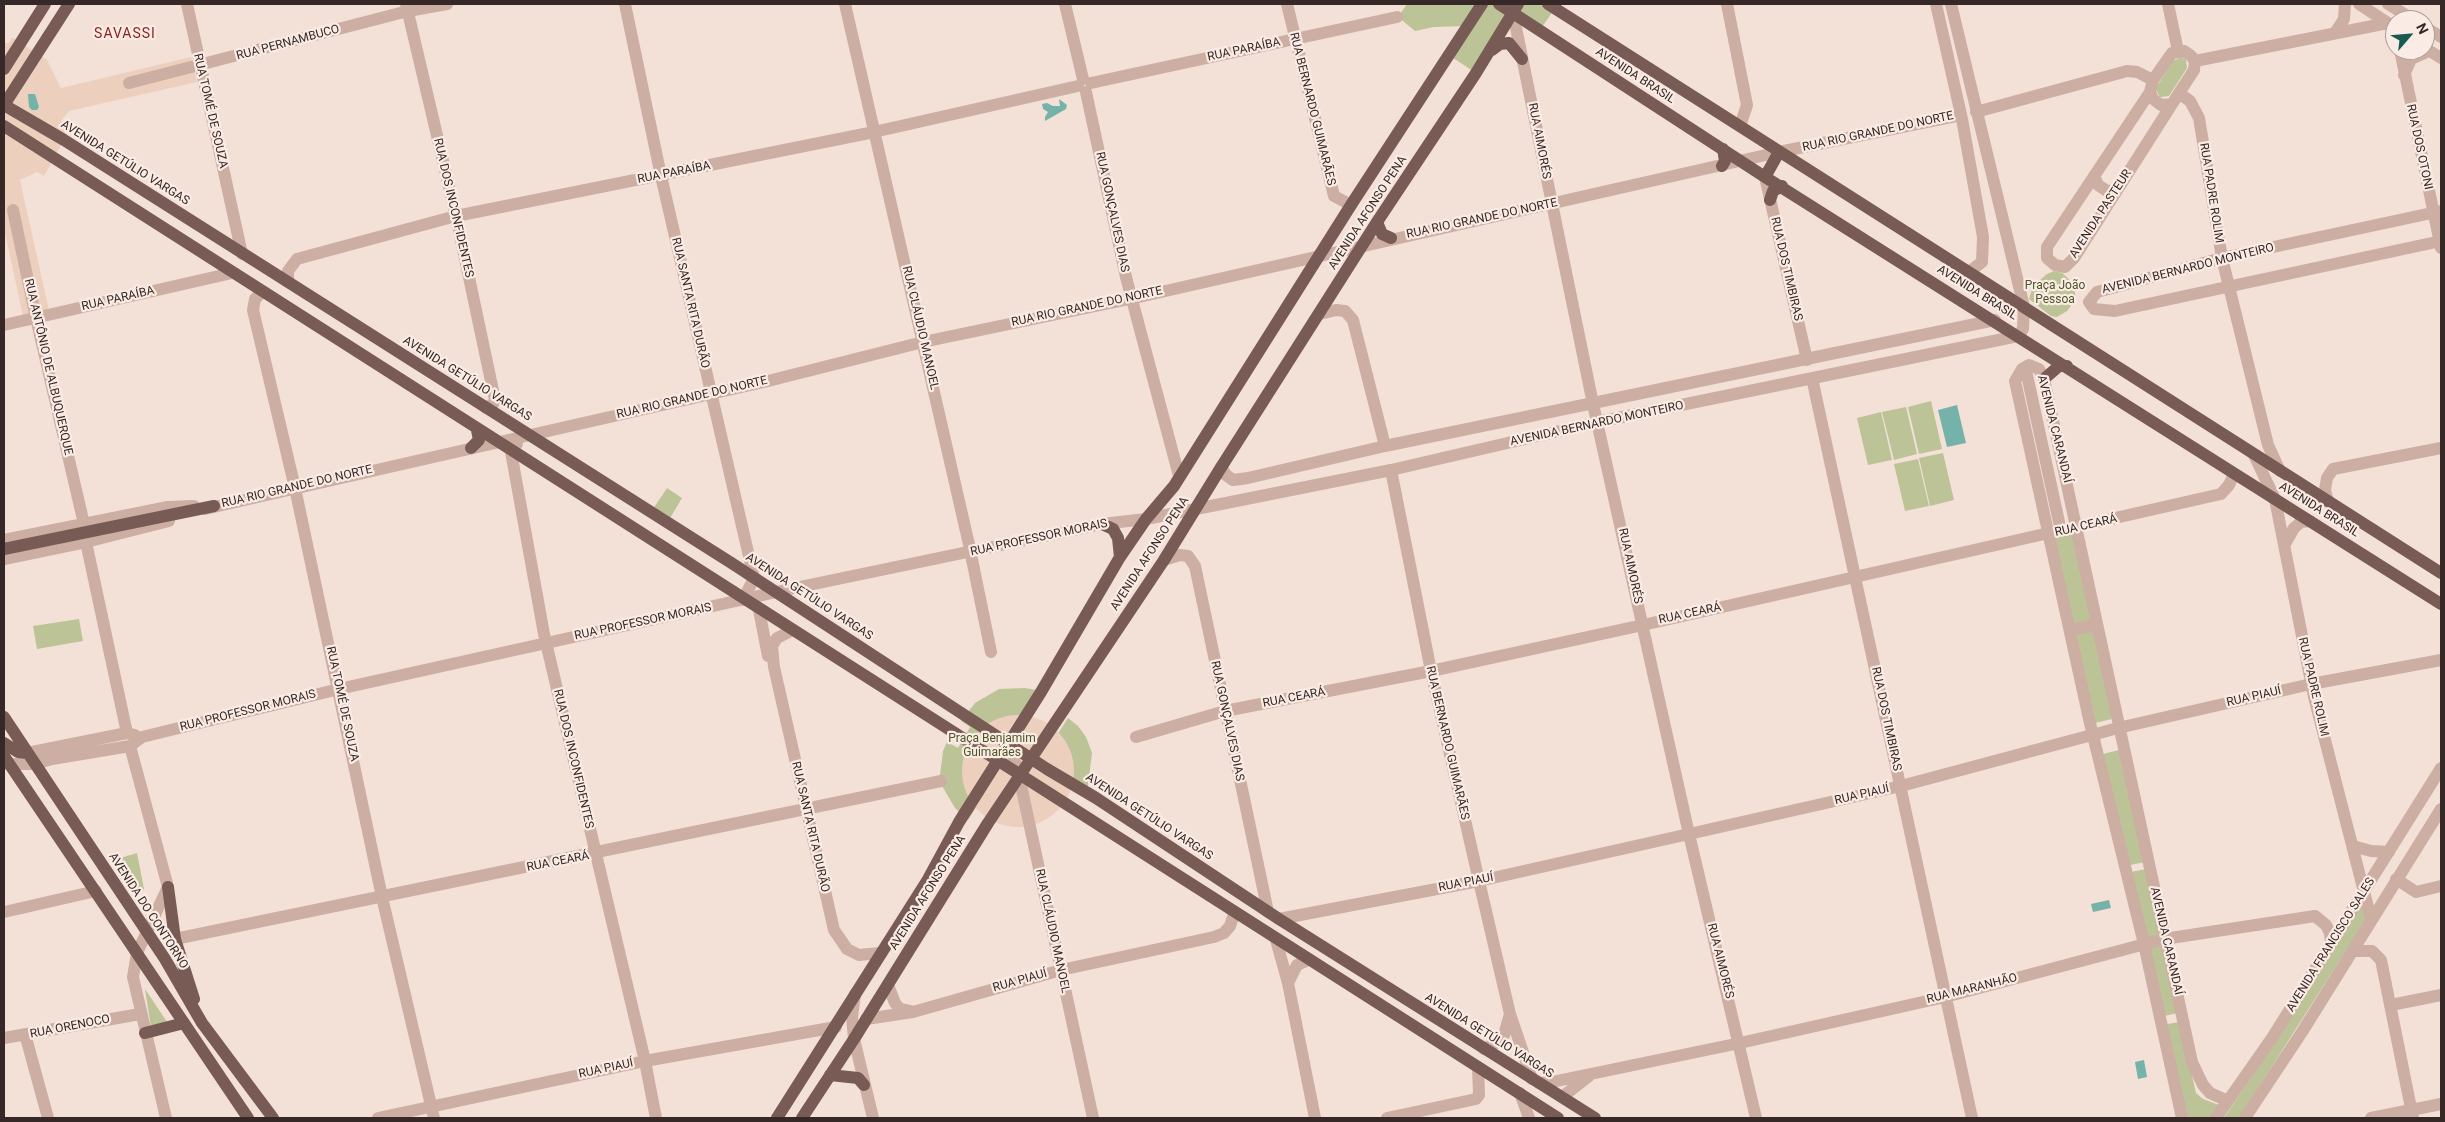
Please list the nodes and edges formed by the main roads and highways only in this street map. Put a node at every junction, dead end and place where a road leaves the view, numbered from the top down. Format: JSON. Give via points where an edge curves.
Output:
{"nodes":[{"id":1,"x":45,"y":4,"type":"edge"},
{"id":2,"x":69,"y":4,"type":"edge"},
{"id":3,"x":1482,"y":4,"type":"edge"},
{"id":4,"x":1499,"y":4,"type":"edge"},
{"id":5,"x":1548,"y":4,"type":"edge"},
{"id":6,"x":1515,"y":8,"type":"edge"},
{"id":7,"x":1490,"y":52,"type":"junction"},
{"id":8,"x":1522,"y":58,"type":"road end"},
{"id":9,"x":4,"y":69,"type":"edge"},
{"id":10,"x":4,"y":105,"type":"edge"},
{"id":11,"x":4,"y":126,"type":"edge"},
{"id":12,"x":1723,"y":149,"type":"junction"},
{"id":13,"x":1779,"y":152,"type":"junction"},
{"id":14,"x":1722,"y":166,"type":"road end"},
{"id":15,"x":1765,"y":177,"type":"junction"},
{"id":16,"x":1782,"y":186,"type":"junction"},
{"id":17,"x":1770,"y":200,"type":"road end"},
{"id":18,"x":1377,"y":222,"type":"junction"},
{"id":19,"x":1391,"y":238,"type":"road end"},
{"id":20,"x":2067,"y":366,"type":"junction"},
{"id":21,"x":2044,"y":379,"type":"road end"},
{"id":22,"x":477,"y":430,"type":"junction"},
{"id":23,"x":471,"y":448,"type":"road end"},
{"id":24,"x":214,"y":506,"type":"road end"},
{"id":25,"x":1102,"y":524,"type":"road end"},
{"id":26,"x":4,"y":549,"type":"edge"},
{"id":27,"x":1120,"y":557,"type":"junction"},
{"id":28,"x":2441,"y":573,"type":"edge"},
{"id":29,"x":2441,"y":604,"type":"edge"},
{"id":30,"x":4,"y":717,"type":"edge"},
{"id":31,"x":4,"y":743,"type":"edge"},
{"id":32,"x":1009,"y":744,"type":"junction"},
{"id":33,"x":27,"y":753,"type":"junction"},
{"id":34,"x":1031,"y":758,"type":"junction"},
{"id":35,"x":6,"y":761,"type":"edge"},
{"id":36,"x":998,"y":762,"type":"junction"},
{"id":37,"x":1019,"y":776,"type":"junction"},
{"id":38,"x":168,"y":887,"type":"road end"},
{"id":39,"x":184,"y":1023,"type":"junction"},
{"id":40,"x":202,"y":1023,"type":"junction"},
{"id":41,"x":145,"y":1033,"type":"road end"},
{"id":42,"x":1509,"y":1065,"type":"junction"},
{"id":43,"x":830,"y":1076,"type":"junction"},
{"id":44,"x":864,"y":1086,"type":"road end"},
{"id":45,"x":1520,"y":1093,"type":"junction"},
{"id":46,"x":1562,"y":1097,"type":"junction"},
{"id":47,"x":248,"y":1118,"type":"edge"},
{"id":48,"x":273,"y":1118,"type":"edge"},
{"id":49,"x":777,"y":1118,"type":"edge"},
{"id":50,"x":802,"y":1118,"type":"edge"},
{"id":51,"x":1558,"y":1118,"type":"edge"},
{"id":52,"x":1563,"y":1118,"type":"edge"},
{"id":53,"x":1595,"y":1118,"type":"edge"}],
"edges":[{"from":1,"to":9,"type":"main road"},
{"from":2,"to":10,"type":"main road"},
{"from":3,"to":27,"type":"main road","name":"AVENIDA AFONSO PENA","via":[[1179,476]]},
{"from":4,"to":6,"type":"main road","name":"AVENIDA BRASIL"},
{"from":5,"to":13,"type":"main road","name":"AVENIDA BRASIL"},
{"from":6,"to":7,"type":"main road","name":"AVENIDA AFONSO PENA"},
{"from":6,"to":12,"type":"main road","name":"AVENIDA BRASIL"},
{"from":7,"to":8,"type":"main road","via":[[1500,44],[1509,43]]},
{"from":7,"to":18,"type":"main road","name":"AVENIDA AFONSO PENA"},
{"from":10,"to":32,"type":"main road","name":"AVENIDA GETÚLIO VARGAS","via":[[754,578]]},
{"from":11,"to":22,"type":"main road"},
{"from":12,"to":14,"type":"main road","via":[[1725,161]]},
{"from":12,"to":15,"type":"main road","name":"AVENIDA BRASIL"},
{"from":13,"to":15,"type":"main road"},
{"from":13,"to":28,"type":"main road","name":"AVENIDA BRASIL"},
{"from":15,"to":16,"type":"main road","name":"AVENIDA BRASIL"},
{"from":16,"to":17,"type":"main road","via":[[1773,191]]},
{"from":16,"to":20,"type":"main road","name":"AVENIDA BRASIL"},
{"from":18,"to":19,"type":"main road","via":[[1382,234]]},
{"from":18,"to":34,"type":"main road","name":"AVENIDA AFONSO PENA","via":[[1164,560]]},
{"from":20,"to":21,"type":"main road","via":[[2059,366]]},
{"from":20,"to":29,"type":"main road","name":"AVENIDA BRASIL"},
{"from":22,"to":23,"type":"main road","via":[[479,440]]},
{"from":22,"to":36,"type":"main road"},
{"from":24,"to":26,"type":"main road"},
{"from":25,"to":27,"type":"main road","via":[[1113,529],[1118,538]]},
{"from":27,"to":32,"type":"main road","name":"AVENIDA AFONSO PENA"},
{"from":30,"to":33,"type":"main road","name":"AVENIDA DO CONTORNO"},
{"from":31,"to":33,"type":"main road","via":[[18,752]]},
{"from":32,"to":34,"type":"main road","name":"AVENIDA GETÚLIO VARGAS"},
{"from":32,"to":36,"type":"main road","name":"AVENIDA AFONSO PENA"},
{"from":33,"to":40,"type":"main road","name":"AVENIDA DO CONTORNO","via":[[165,959]]},
{"from":34,"to":37,"type":"main road","name":"AVENIDA AFONSO PENA"},
{"from":34,"to":42,"type":"main road","name":"AVENIDA GETÚLIO VARGAS"},
{"from":35,"to":39,"type":"main road"},
{"from":36,"to":37,"type":"main road"},
{"from":36,"to":49,"type":"main road","name":"AVENIDA AFONSO PENA"},
{"from":37,"to":43,"type":"main road","name":"AVENIDA AFONSO PENA"},
{"from":37,"to":45,"type":"main road"},
{"from":38,"to":40,"type":"main road","via":[[174,939]]},
{"from":39,"to":41,"type":"main road"},
{"from":39,"to":47,"type":"main road"},
{"from":40,"to":48,"type":"main road","name":"AVENIDA DO CONTORNO"},
{"from":42,"to":45,"type":"main road"},
{"from":42,"to":46,"type":"main road","name":"AVENIDA GETÚLIO VARGAS"},
{"from":43,"to":44,"type":"main road","via":[[858,1078]]},
{"from":43,"to":50,"type":"main road","name":"AVENIDA AFONSO PENA"},
{"from":45,"to":51,"type":"main road"},
{"from":46,"to":52,"type":"main road","via":[[1558,1108]]},
{"from":46,"to":53,"type":"main road","name":"AVENIDA GETÚLIO VARGAS"}]}
